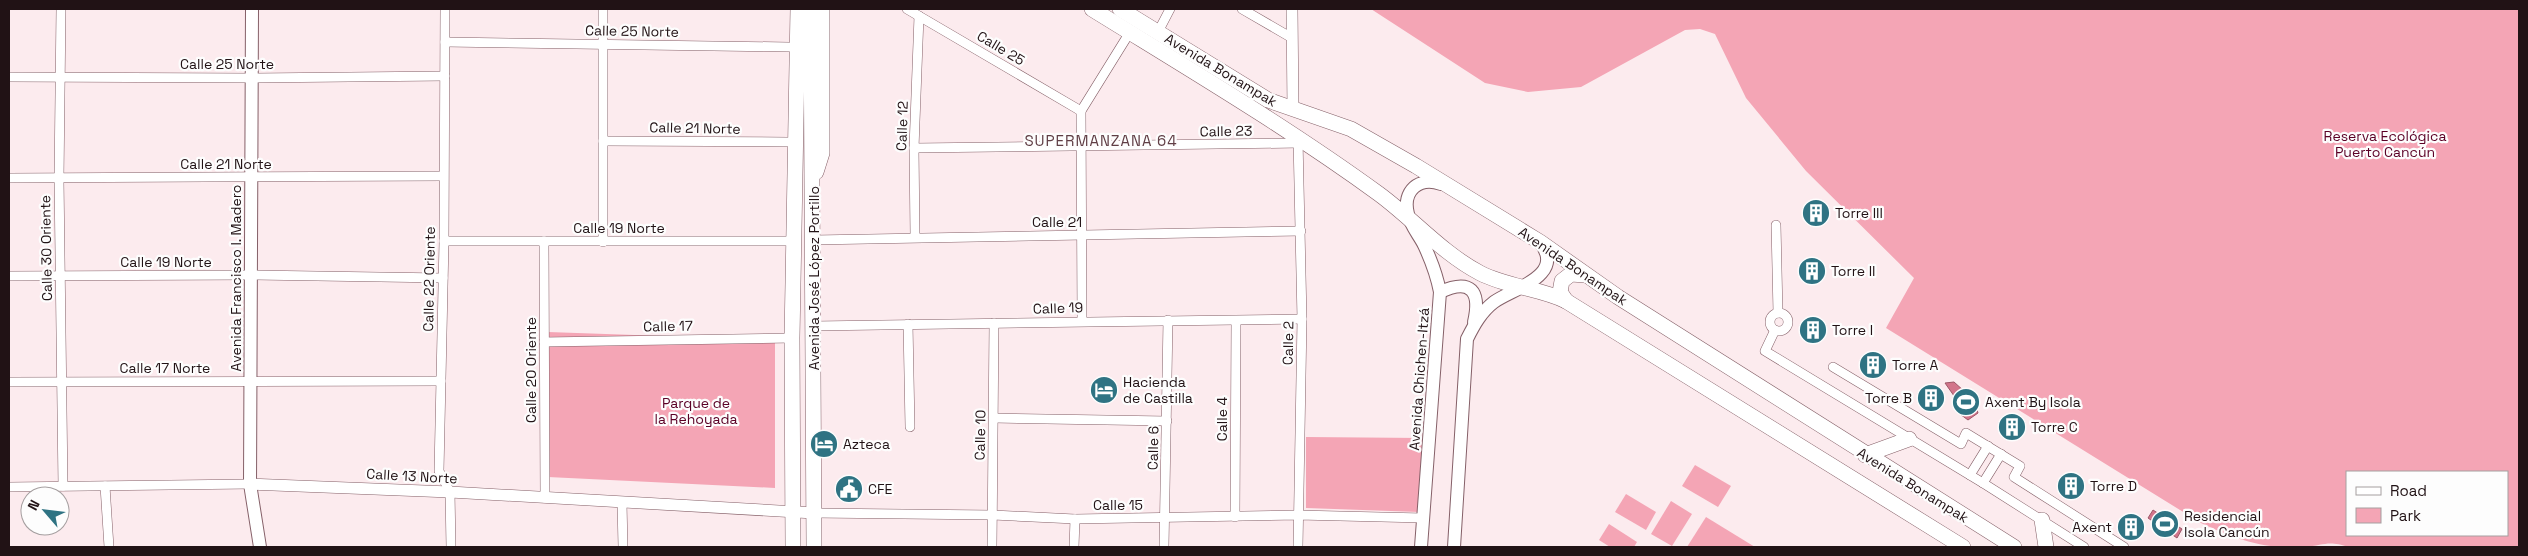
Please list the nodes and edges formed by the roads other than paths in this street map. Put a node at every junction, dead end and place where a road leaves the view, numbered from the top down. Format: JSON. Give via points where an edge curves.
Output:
{"nodes":[{"id":1,"x":61,"y":9,"type":"edge"},
{"id":2,"x":252,"y":9,"type":"edge"},
{"id":3,"x":445,"y":9,"type":"edge"},
{"id":4,"x":603,"y":9,"type":"edge"},
{"id":5,"x":789,"y":9,"type":"edge"},
{"id":6,"x":798,"y":9,"type":"edge"},
{"id":7,"x":811,"y":9,"type":"edge"},
{"id":8,"x":822,"y":9,"type":"edge"},
{"id":9,"x":907,"y":9,"type":"edge"},
{"id":10,"x":1092,"y":9,"type":"edge"},
{"id":11,"x":1120,"y":9,"type":"edge"},
{"id":12,"x":1170,"y":9,"type":"edge"},
{"id":13,"x":1242,"y":9,"type":"edge"},
{"id":14,"x":1292,"y":9,"type":"edge"},
{"id":15,"x":919,"y":16,"type":"junction"},
{"id":16,"x":1130,"y":32,"type":"junction"},
{"id":17,"x":1158,"y":32,"type":"junction"},
{"id":18,"x":1292,"y":38,"type":"junction"},
{"id":19,"x":445,"y":42,"type":"junction"},
{"id":20,"x":603,"y":45,"type":"junction"},
{"id":21,"x":789,"y":47,"type":"junction"},
{"id":22,"x":445,"y":76,"type":"junction"},
{"id":23,"x":9,"y":77,"type":"edge"},
{"id":24,"x":61,"y":78,"type":"junction"},
{"id":25,"x":252,"y":78,"type":"junction"},
{"id":26,"x":1294,"y":110,"type":"junction"},
{"id":27,"x":1080,"y":111,"type":"junction"},
{"id":28,"x":603,"y":141,"type":"junction"},
{"id":29,"x":1298,"y":141,"type":"junction"},
{"id":30,"x":792,"y":143,"type":"junction"},
{"id":31,"x":1081,"y":147,"type":"junction"},
{"id":32,"x":914,"y":148,"type":"junction"},
{"id":33,"x":443,"y":176,"type":"junction"},
{"id":34,"x":9,"y":178,"type":"edge"},
{"id":35,"x":251,"y":178,"type":"junction"},
{"id":36,"x":59,"y":179,"type":"junction"},
{"id":37,"x":813,"y":181,"type":"junction"},
{"id":38,"x":1450,"y":188,"type":"junction"},
{"id":39,"x":1409,"y":219,"type":"junction"},
{"id":40,"x":1776,"y":225,"type":"dead end"},
{"id":41,"x":1301,"y":231,"type":"junction"},
{"id":42,"x":915,"y":236,"type":"junction"},
{"id":43,"x":1083,"y":236,"type":"junction"},
{"id":44,"x":814,"y":240,"type":"junction"},
{"id":45,"x":444,"y":241,"type":"junction"},
{"id":46,"x":544,"y":241,"type":"junction"},
{"id":47,"x":794,"y":241,"type":"junction"},
{"id":48,"x":603,"y":242,"type":"junction"},
{"id":49,"x":1540,"y":242,"type":"junction"},
{"id":50,"x":251,"y":275,"type":"junction"},
{"id":51,"x":1585,"y":275,"type":"junction"},
{"id":52,"x":9,"y":276,"type":"edge"},
{"id":53,"x":60,"y":276,"type":"junction"},
{"id":54,"x":443,"y":278,"type":"junction"},
{"id":55,"x":1522,"y":288,"type":"junction"},
{"id":56,"x":1440,"y":292,"type":"junction"},
{"id":57,"x":1566,"y":301,"type":"junction"},
{"id":58,"x":1778,"y":312,"type":"junction"},
{"id":59,"x":1302,"y":319,"type":"junction"},
{"id":60,"x":1082,"y":320,"type":"junction"},
{"id":61,"x":1168,"y":320,"type":"junction"},
{"id":62,"x":1236,"y":322,"type":"junction"},
{"id":63,"x":994,"y":323,"type":"junction"},
{"id":64,"x":908,"y":324,"type":"junction"},
{"id":65,"x":814,"y":326,"type":"junction"},
{"id":66,"x":1473,"y":326,"type":"junction"},
{"id":67,"x":1775,"y":330,"type":"junction"},
{"id":68,"x":792,"y":338,"type":"junction"},
{"id":69,"x":544,"y":342,"type":"junction"},
{"id":70,"x":1833,"y":366,"type":"dead end"},
{"id":71,"x":9,"y":382,"type":"edge"},
{"id":72,"x":61,"y":382,"type":"junction"},
{"id":73,"x":250,"y":382,"type":"junction"},
{"id":74,"x":441,"y":382,"type":"junction"},
{"id":75,"x":994,"y":418,"type":"junction"},
{"id":76,"x":1167,"y":421,"type":"junction"},
{"id":77,"x":910,"y":427,"type":"dead end"},
{"id":78,"x":1909,"y":439,"type":"junction"},
{"id":79,"x":1988,"y":446,"type":"junction"},
{"id":80,"x":2001,"y":454,"type":"junction"},
{"id":81,"x":1865,"y":455,"type":"junction"},
{"id":82,"x":1970,"y":475,"type":"junction"},
{"id":83,"x":1983,"y":483,"type":"junction"},
{"id":84,"x":250,"y":484,"type":"junction"},
{"id":85,"x":63,"y":486,"type":"edge"},
{"id":86,"x":70,"y":486,"type":"edge"},
{"id":87,"x":105,"y":486,"type":"junction"},
{"id":88,"x":450,"y":492,"type":"junction"},
{"id":89,"x":545,"y":498,"type":"junction"},
{"id":90,"x":622,"y":503,"type":"junction"},
{"id":91,"x":814,"y":513,"type":"junction"},
{"id":92,"x":794,"y":514,"type":"junction"},
{"id":93,"x":993,"y":515,"type":"junction"},
{"id":94,"x":1298,"y":515,"type":"junction"},
{"id":95,"x":1235,"y":517,"type":"junction"},
{"id":96,"x":1075,"y":518,"type":"junction"},
{"id":97,"x":1165,"y":518,"type":"junction"},
{"id":98,"x":1423,"y":518,"type":"junction"},
{"id":99,"x":2042,"y":520,"type":"junction"},
{"id":100,"x":109,"y":547,"type":"edge"},
{"id":101,"x":260,"y":547,"type":"edge"},
{"id":102,"x":451,"y":547,"type":"edge"},
{"id":103,"x":623,"y":547,"type":"edge"},
{"id":104,"x":793,"y":547,"type":"edge"},
{"id":105,"x":814,"y":547,"type":"edge"},
{"id":106,"x":992,"y":547,"type":"edge"},
{"id":107,"x":1074,"y":547,"type":"edge"},
{"id":108,"x":1164,"y":547,"type":"edge"},
{"id":109,"x":1298,"y":547,"type":"edge"},
{"id":110,"x":1422,"y":547,"type":"edge"},
{"id":111,"x":1454,"y":547,"type":"edge"},
{"id":112,"x":1963,"y":547,"type":"edge"},
{"id":113,"x":2014,"y":547,"type":"edge"},
{"id":114,"x":2046,"y":547,"type":"edge"},
{"id":115,"x":2084,"y":547,"type":"edge"},
{"id":116,"x":2124,"y":547,"type":"edge"}],
"edges":[{"from":1,"to":24,"type":"street","name":"Calle 30 Oriente"},
{"from":2,"to":25,"type":"main road","name":"Avenida Francisco I. Madero"},
{"from":3,"to":19,"type":"street","name":"Calle 22 Oriente"},
{"from":4,"to":20,"type":"street"},
{"from":5,"to":21,"type":"main road"},
{"from":6,"to":30,"type":"main road","name":"Avenida José López Portillo"},
{"from":7,"to":37,"type":"main road","name":"Avenida José López Portillo"},
{"from":8,"to":37,"type":"main road","via":[[822,152]]},
{"from":9,"to":15,"type":"street","name":"Calle 25"},
{"from":10,"to":16,"type":"main road","name":"Avenida Bonampak"},
{"from":11,"to":17,"type":"main road","name":"Avenida Bonampak"},
{"from":12,"to":17,"type":"street"},
{"from":13,"to":18,"type":"street"},
{"from":14,"to":18,"type":"street"},
{"from":15,"to":27,"type":"street","name":"Calle 25"},
{"from":15,"to":32,"type":"street","name":"Calle 12"},
{"from":16,"to":27,"type":"street"},
{"from":16,"to":29,"type":"main road","name":"Avenida Bonampak"},
{"from":17,"to":26,"type":"main road","name":"Avenida Bonampak","via":[[1256,94]]},
{"from":18,"to":26,"type":"street"},
{"from":19,"to":20,"type":"street","name":"Calle 25 Norte"},
{"from":19,"to":22,"type":"street","name":"Calle 22 Oriente"},
{"from":20,"to":21,"type":"street","name":"Calle 25 Norte"},
{"from":20,"to":28,"type":"street"},
{"from":21,"to":30,"type":"main road"},
{"from":22,"to":25,"type":"street","name":"Calle 25 Norte"},
{"from":22,"to":33,"type":"street","name":"Calle 22 Oriente"},
{"from":23,"to":24,"type":"street","name":"Calle 25 Norte"},
{"from":24,"to":25,"type":"street","name":"Calle 25 Norte"},
{"from":24,"to":36,"type":"street","name":"Calle 30 Oriente"},
{"from":25,"to":35,"type":"main road","name":"Avenida Francisco I. Madero"},
{"from":26,"to":38,"type":"main road","name":"Avenida Bonampak","via":[[1351,128]]},
{"from":27,"to":31,"type":"street"},
{"from":28,"to":30,"type":"street","name":"Calle 21 Norte"},
{"from":28,"to":48,"type":"street"},
{"from":29,"to":31,"type":"street","name":"Calle 23"},
{"from":29,"to":39,"type":"main road","name":"Avenida Bonampak","via":[[1380,194]]},
{"from":29,"to":41,"type":"street","name":"Calle 2"},
{"from":30,"to":47,"type":"main road","name":"Avenida José López Portillo","via":[[796,180]]},
{"from":31,"to":32,"type":"street","name":"Calle 23"},
{"from":31,"to":43,"type":"street"},
{"from":32,"to":42,"type":"street","name":"Calle 12"},
{"from":33,"to":35,"type":"street","name":"Calle 21 Norte"},
{"from":33,"to":45,"type":"street","name":"Calle 22 Oriente"},
{"from":34,"to":36,"type":"street","name":"Calle 21 Norte"},
{"from":35,"to":36,"type":"street","name":"Calle 21 Norte"},
{"from":35,"to":50,"type":"main road","name":"Avenida Francisco I. Madero"},
{"from":36,"to":53,"type":"street","name":"Calle 30 Oriente"},
{"from":37,"to":44,"type":"main road","name":"Avenida José López Portillo"},
{"from":38,"to":39,"type":"main road","via":[[1430,180],[1417,184],[1408,197]]},
{"from":38,"to":49,"type":"main road","name":"Avenida Bonampak"},
{"from":39,"to":55,"type":"main road","name":"Avenida Bonampak","via":[[1456,259],[1482,274]]},
{"from":39,"to":56,"type":"main road","name":"Avenida Chichen-Itzá","via":[[1424,245]]},
{"from":40,"to":58,"type":"street"},
{"from":41,"to":43,"type":"street","name":"Calle 21"},
{"from":41,"to":59,"type":"street","name":"Calle 2"},
{"from":42,"to":43,"type":"street","name":"Calle 21"},
{"from":42,"to":44,"type":"street","name":"Calle 21"},
{"from":43,"to":60,"type":"street"},
{"from":44,"to":65,"type":"main road","name":"Avenida José López Portillo"},
{"from":45,"to":46,"type":"street","name":"Calle 19 Norte"},
{"from":45,"to":54,"type":"street","name":"Calle 22 Oriente"},
{"from":46,"to":48,"type":"street","name":"Calle 19 Norte"},
{"from":46,"to":69,"type":"street","name":"Calle 20 Oriente"},
{"from":47,"to":48,"type":"street","name":"Calle 19 Norte"},
{"from":47,"to":68,"type":"main road","name":"Avenida José López Portillo"},
{"from":49,"to":51,"type":"main road","name":"Avenida Bonampak"},
{"from":49,"to":55,"type":"main road","via":[[1546,251],[1545,268]]},
{"from":50,"to":53,"type":"street","name":"Calle 19 Norte"},
{"from":50,"to":54,"type":"street","name":"Calle 19 Norte"},
{"from":50,"to":73,"type":"main road","name":"Avenida Francisco I. Madero"},
{"from":51,"to":57,"type":"main road","via":[[1571,274],[1562,281],[1560,292]]},
{"from":51,"to":81,"type":"main road","name":"Avenida Bonampak"},
{"from":52,"to":53,"type":"street","name":"Calle 19 Norte"},
{"from":53,"to":72,"type":"street","name":"Calle 30 Oriente"},
{"from":54,"to":74,"type":"street","name":"Calle 22 Oriente"},
{"from":55,"to":57,"type":"main road","name":"Avenida Bonampak"},
{"from":55,"to":66,"type":"main road","via":[[1494,302]]},
{"from":56,"to":66,"type":"main road","via":[[1461,285],[1476,294],[1478,305]]},
{"from":56,"to":98,"type":"main road","name":"Avenida Chichen-Itzá"},
{"from":57,"to":112,"type":"main road","name":"Avenida Bonampak"},
{"from":58,"to":67,"type":"street","via":[[1770,320]]},
{"from":58,"to":67,"type":"street","via":[[1787,316],[1789,322],[1784,330]]},
{"from":59,"to":62,"type":"street","name":"Calle 19"},
{"from":59,"to":94,"type":"street","name":"Calle 2"},
{"from":60,"to":61,"type":"street","name":"Calle 19"},
{"from":60,"to":63,"type":"street","name":"Calle 19"},
{"from":61,"to":62,"type":"street","name":"Calle 19"},
{"from":61,"to":76,"type":"street","name":"Calle 6"},
{"from":62,"to":95,"type":"street","name":"Calle 4"},
{"from":63,"to":64,"type":"street","name":"Calle 19"},
{"from":63,"to":75,"type":"street","name":"Calle 10"},
{"from":64,"to":65,"type":"street","name":"Calle 19"},
{"from":64,"to":77,"type":"street"},
{"from":65,"to":91,"type":"main road","name":"Avenida José López Portillo"},
{"from":66,"to":111,"type":"main road","via":[[1468,339]]},
{"from":67,"to":78,"type":"street","via":[[1765,351]]},
{"from":68,"to":69,"type":"street","name":"Calle 17"},
{"from":68,"to":92,"type":"main road","name":"Avenida José López Portillo"},
{"from":69,"to":89,"type":"street","name":"Calle 20 Oriente"},
{"from":70,"to":79,"type":"street","via":[[1961,444],[1966,433]]},
{"from":71,"to":72,"type":"street","name":"Calle 17 Norte"},
{"from":72,"to":73,"type":"street","name":"Calle 17 Norte"},
{"from":72,"to":85,"type":"street","name":"Calle 30 Oriente"},
{"from":73,"to":74,"type":"street","name":"Calle 17 Norte"},
{"from":73,"to":84,"type":"main road","name":"Avenida Francisco I. Madero"},
{"from":74,"to":88,"type":"street","name":"Calle 22 Oriente","via":[[439,470]]},
{"from":75,"to":76,"type":"street"},
{"from":75,"to":93,"type":"street","name":"Calle 10"},
{"from":76,"to":97,"type":"street","name":"Calle 6"},
{"from":78,"to":81,"type":"main road"},
{"from":78,"to":82,"type":"street"},
{"from":79,"to":80,"type":"street"},
{"from":79,"to":82,"type":"street"},
{"from":80,"to":83,"type":"street"},
{"from":80,"to":116,"type":"street","via":[[2020,466],[2014,477]]},
{"from":81,"to":113,"type":"main road","name":"Avenida Bonampak"},
{"from":82,"to":83,"type":"street"},
{"from":83,"to":99,"type":"street"},
{"from":84,"to":87,"type":"street","name":"Calle 13 Norte"},
{"from":84,"to":88,"type":"street","name":"Calle 13 Norte"},
{"from":84,"to":101,"type":"main road","name":"Avenida Francisco I. Madero"},
{"from":86,"to":87,"type":"street","name":"Calle 13 Norte"},
{"from":87,"to":100,"type":"street"},
{"from":88,"to":89,"type":"street","name":"Calle 13 Norte"},
{"from":88,"to":102,"type":"street","name":"Calle 22 Oriente"},
{"from":89,"to":90,"type":"street","name":"Calle 13 Norte"},
{"from":90,"to":92,"type":"street","name":"Calle 13 Norte"},
{"from":90,"to":103,"type":"street"},
{"from":91,"to":92,"type":"street","name":"Calle 13 Norte"},
{"from":91,"to":93,"type":"street","name":"Calle 15"},
{"from":91,"to":105,"type":"main road","name":"Avenida José López Portillo"},
{"from":92,"to":104,"type":"main road","name":"Avenida José López Portillo"},
{"from":93,"to":96,"type":"street","name":"Calle 15"},
{"from":93,"to":106,"type":"street","name":"Calle 10"},
{"from":94,"to":95,"type":"street","name":"Calle 15"},
{"from":94,"to":98,"type":"street","name":"Calle 15"},
{"from":94,"to":109,"type":"street","name":"Calle 2"},
{"from":95,"to":97,"type":"street","name":"Calle 15"},
{"from":96,"to":97,"type":"street","name":"Calle 15"},
{"from":96,"to":107,"type":"street"},
{"from":97,"to":108,"type":"street","name":"Calle 6"},
{"from":98,"to":110,"type":"main road","name":"Avenida Chichen-Itzá"},
{"from":99,"to":114,"type":"main road"},
{"from":99,"to":115,"type":"street"}]}
